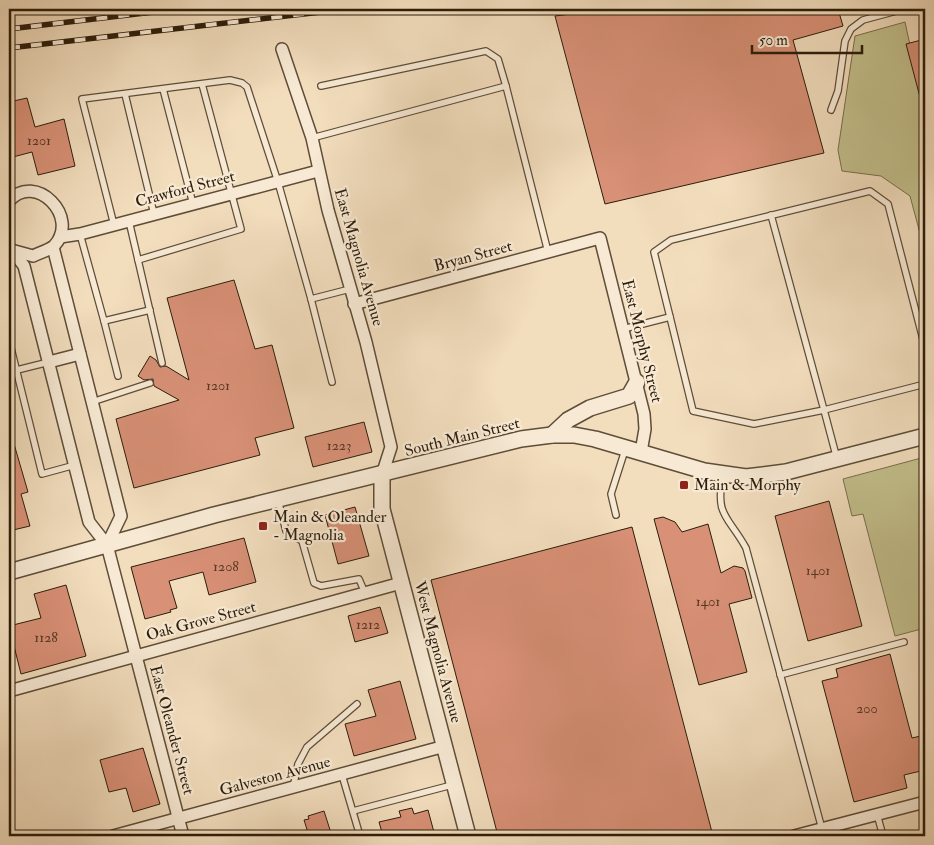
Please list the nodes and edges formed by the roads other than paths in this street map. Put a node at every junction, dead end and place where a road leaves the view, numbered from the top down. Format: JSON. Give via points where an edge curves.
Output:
{"nodes":[{"id":1,"x":904,"y":9,"type":"edge"},
{"id":2,"x":282,"y":49,"type":"dead end"},
{"id":3,"x":202,"y":84,"type":"junction"},
{"id":4,"x":321,"y":86,"type":"dead end"},
{"id":5,"x":506,"y":86,"type":"junction"},
{"id":6,"x":163,"y":89,"type":"junction"},
{"id":7,"x":125,"y":94,"type":"junction"},
{"id":8,"x":831,"y":110,"type":"dead end"},
{"id":9,"x":312,"y":138,"type":"junction"},
{"id":10,"x":318,"y":171,"type":"junction"},
{"id":11,"x":278,"y":182,"type":"junction"},
{"id":12,"x":230,"y":194,"type":"junction"},
{"id":13,"x":9,"y":201,"type":"edge"},
{"id":14,"x":192,"y":204,"type":"junction"},
{"id":15,"x":154,"y":214,"type":"junction"},
{"id":16,"x":771,"y":215,"type":"junction"},
{"id":17,"x":128,"y":221,"type":"junction"},
{"id":18,"x":114,"y":225,"type":"junction"},
{"id":19,"x":80,"y":234,"type":"junction"},
{"id":20,"x":600,"y":238,"type":"joint"},
{"id":21,"x":56,"y":242,"type":"junction"},
{"id":22,"x":10,"y":248,"type":"edge"},
{"id":23,"x":548,"y":252,"type":"junction"},
{"id":24,"x":138,"y":260,"type":"junction"},
{"id":25,"x":350,"y":289,"type":"junction"},
{"id":26,"x":311,"y":299,"type":"junction"},
{"id":27,"x":354,"y":304,"type":"junction"},
{"id":28,"x":150,"y":310,"type":"junction"},
{"id":29,"x":670,"y":317,"type":"junction"},
{"id":30,"x":104,"y":321,"type":"junction"},
{"id":31,"x":623,"y":330,"type":"junction"},
{"id":32,"x":9,"y":340,"type":"edge"},
{"id":33,"x":925,"y":347,"type":"edge"},
{"id":34,"x":80,"y":354,"type":"junction"},
{"id":35,"x":48,"y":362,"type":"junction"},
{"id":36,"x":162,"y":364,"type":"dead end"},
{"id":37,"x":17,"y":370,"type":"junction"},
{"id":38,"x":9,"y":372,"type":"edge"},
{"id":39,"x":118,"y":376,"type":"dead end"},
{"id":40,"x":332,"y":382,"type":"dead end"},
{"id":41,"x":636,"y":382,"type":"junction"},
{"id":42,"x":150,"y":384,"type":"dead end"},
{"id":43,"x":925,"y":384,"type":"edge"},
{"id":44,"x":92,"y":402,"type":"junction"},
{"id":45,"x":824,"y":410,"type":"junction"},
{"id":46,"x":552,"y":435,"type":"junction"},
{"id":47,"x":925,"y":436,"type":"edge"},
{"id":48,"x":633,"y":450,"type":"junction"},
{"id":49,"x":837,"y":459,"type":"junction"},
{"id":50,"x":75,"y":465,"type":"junction"},
{"id":51,"x":723,"y":474,"type":"junction"},
{"id":52,"x":382,"y":475,"type":"junction"},
{"id":53,"x":278,"y":500,"type":"junction"},
{"id":54,"x":616,"y":515,"type":"dead end"},
{"id":55,"x":107,"y":545,"type":"junction"},
{"id":56,"x":9,"y":572,"type":"edge"},
{"id":57,"x":401,"y":583,"type":"junction"},
{"id":58,"x":365,"y":593,"type":"junction"},
{"id":59,"x":904,"y":642,"type":"dead end"},
{"id":60,"x":136,"y":656,"type":"junction"},
{"id":61,"x":780,"y":674,"type":"junction"},
{"id":62,"x":9,"y":691,"type":"edge"},
{"id":63,"x":357,"y":704,"type":"dead end"},
{"id":64,"x":445,"y":746,"type":"junction"},
{"id":65,"x":342,"y":774,"type":"junction"},
{"id":66,"x":455,"y":784,"type":"junction"},
{"id":67,"x":293,"y":788,"type":"junction"},
{"id":68,"x":925,"y":802,"type":"edge"},
{"id":69,"x":353,"y":812,"type":"junction"},
{"id":70,"x":877,"y":814,"type":"junction"},
{"id":71,"x":178,"y":819,"type":"junction"},
{"id":72,"x":822,"y":829,"type":"junction"},
{"id":73,"x":113,"y":836,"type":"edge"},
{"id":74,"x":184,"y":836,"type":"edge"},
{"id":75,"x":360,"y":836,"type":"edge"},
{"id":76,"x":468,"y":836,"type":"edge"},
{"id":77,"x":794,"y":836,"type":"edge"},
{"id":78,"x":883,"y":836,"type":"edge"}],
"edges":[{"from":1,"to":8,"type":"lane","via":[[863,20],[851,29],[845,41],[838,92]]},
{"from":2,"to":9,"type":"street","name":"East Magnolia Avenue"},
{"from":3,"to":6,"type":"lane"},
{"from":3,"to":11,"type":"lane","via":[[230,80],[247,87]]},
{"from":3,"to":12,"type":"lane"},
{"from":4,"to":5,"type":"lane","via":[[486,51],[498,58]]},
{"from":5,"to":9,"type":"lane"},
{"from":5,"to":23,"type":"lane"},
{"from":6,"to":7,"type":"lane"},
{"from":6,"to":14,"type":"lane"},
{"from":7,"to":15,"type":"lane"},
{"from":7,"to":18,"type":"lane","via":[[82,99]]},
{"from":9,"to":10,"type":"street","name":"East Magnolia Avenue"},
{"from":10,"to":11,"type":"street","name":"Crawford Street"},
{"from":10,"to":25,"type":"street","name":"East Magnolia Avenue"},
{"from":11,"to":12,"type":"street","name":"Crawford Street"},
{"from":11,"to":26,"type":"lane"},
{"from":12,"to":14,"type":"street","name":"Crawford Street"},
{"from":12,"to":24,"type":"lane","via":[[241,229]]},
{"from":13,"to":21,"type":"street","via":[[13,196],[32,191],[51,199],[62,216]]},
{"from":14,"to":15,"type":"street","name":"Crawford Street"},
{"from":15,"to":17,"type":"street","name":"Crawford Street"},
{"from":16,"to":29,"type":"lane","via":[[671,240],[654,252]]},
{"from":16,"to":33,"type":"lane","via":[[870,191],[888,204]]},
{"from":16,"to":45,"type":"lane"},
{"from":17,"to":18,"type":"street","name":"Crawford Street"},
{"from":17,"to":24,"type":"lane"},
{"from":18,"to":19,"type":"street","name":"Crawford Street"},
{"from":19,"to":21,"type":"street","name":"Crawford Street"},
{"from":19,"to":30,"type":"lane"},
{"from":20,"to":23,"type":"street","name":"Bryan Street"},
{"from":20,"to":31,"type":"street","name":"East Morphy Street"},
{"from":21,"to":22,"type":"street","name":"Crawford Street","via":[[33,256]]},
{"from":21,"to":34,"type":"street"},
{"from":22,"to":35,"type":"street","name":"East Oleander Street","via":[[24,266]]},
{"from":23,"to":27,"type":"street","name":"Bryan Street"},
{"from":24,"to":28,"type":"lane"},
{"from":25,"to":26,"type":"lane"},
{"from":25,"to":27,"type":"street","name":"East Magnolia Avenue"},
{"from":26,"to":40,"type":"lane"},
{"from":27,"to":52,"type":"street","name":"East Magnolia Avenue","via":[[391,446]]},
{"from":28,"to":30,"type":"lane"},
{"from":28,"to":36,"type":"lane"},
{"from":29,"to":31,"type":"lane"},
{"from":29,"to":45,"type":"lane","via":[[694,411],[754,424]]},
{"from":30,"to":39,"type":"lane"},
{"from":31,"to":41,"type":"street","name":"East Morphy Street"},
{"from":32,"to":37,"type":"lane"},
{"from":34,"to":35,"type":"street"},
{"from":34,"to":44,"type":"street"},
{"from":35,"to":37,"type":"lane"},
{"from":35,"to":50,"type":"street","name":"East Oleander Street"},
{"from":37,"to":38,"type":"lane"},
{"from":37,"to":50,"type":"lane","via":[[42,474]]},
{"from":41,"to":46,"type":"street","via":[[629,396],[590,408],[568,420]]},
{"from":41,"to":48,"type":"street","name":"East Morphy Street","via":[[645,429]]},
{"from":42,"to":44,"type":"lane"},
{"from":43,"to":45,"type":"lane"},
{"from":44,"to":55,"type":"street","via":[[121,516]]},
{"from":45,"to":49,"type":"lane"},
{"from":46,"to":48,"type":"street","name":"South Main Street","via":[[574,435]]},
{"from":46,"to":52,"type":"street","name":"South Main Street","via":[[479,449]]},
{"from":47,"to":49,"type":"street","name":"South Main Street"},
{"from":48,"to":51,"type":"street","name":"South Main Street"},
{"from":48,"to":54,"type":"lane","via":[[611,494]]},
{"from":49,"to":51,"type":"street","name":"South Main Street","via":[[768,475]]},
{"from":50,"to":55,"type":"street","name":"East Oleander Street","via":[[89,522]]},
{"from":51,"to":61,"type":"lane","via":[[721,507],[725,519],[746,548]]},
{"from":52,"to":53,"type":"street","name":"South Main Street"},
{"from":52,"to":57,"type":"street","name":"West Magnolia Avenue","via":[[382,509]]},
{"from":53,"to":55,"type":"street","name":"South Main Street"},
{"from":53,"to":58,"type":"lane","via":[[286,531],[302,540],[314,583],[321,586],[359,579]]},
{"from":55,"to":56,"type":"street","name":"South Main Street"},
{"from":55,"to":60,"type":"street","name":"East Oleander Street"},
{"from":57,"to":58,"type":"street","name":"Oak Grove Street"},
{"from":57,"to":64,"type":"street","name":"West Magnolia Avenue"},
{"from":58,"to":60,"type":"street","name":"Oak Grove Street"},
{"from":59,"to":61,"type":"lane"},
{"from":60,"to":62,"type":"street","name":"Oak Grove Street"},
{"from":60,"to":71,"type":"street","name":"East Oleander Street"},
{"from":61,"to":72,"type":"lane"},
{"from":63,"to":67,"type":"lane","via":[[306,747]]},
{"from":64,"to":65,"type":"street","name":"Galveston Avenue"},
{"from":64,"to":66,"type":"street","name":"West Magnolia Avenue"},
{"from":65,"to":67,"type":"street","name":"Galveston Avenue"},
{"from":65,"to":69,"type":"lane"},
{"from":66,"to":69,"type":"lane"},
{"from":66,"to":76,"type":"street","name":"West Magnolia Avenue"},
{"from":67,"to":71,"type":"street","name":"Galveston Avenue"},
{"from":68,"to":70,"type":"street"},
{"from":69,"to":75,"type":"lane"},
{"from":70,"to":72,"type":"street"},
{"from":70,"to":78,"type":"lane"},
{"from":71,"to":73,"type":"street","name":"Galveston Avenue"},
{"from":71,"to":74,"type":"street","name":"East Oleander Street"},
{"from":72,"to":77,"type":"street"}]}
